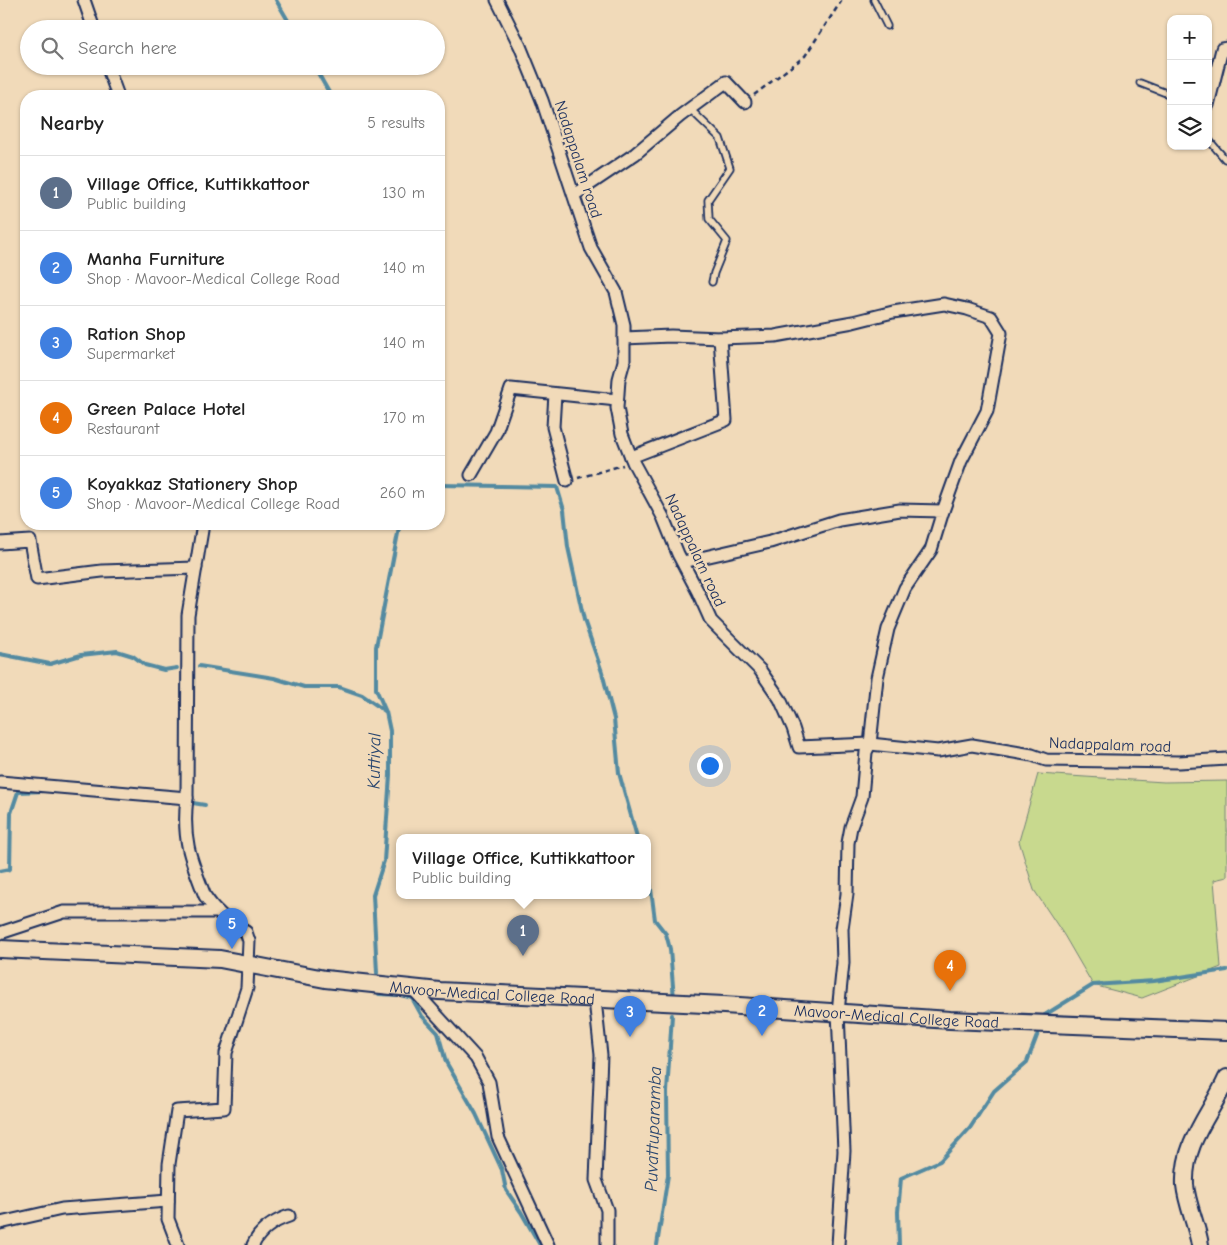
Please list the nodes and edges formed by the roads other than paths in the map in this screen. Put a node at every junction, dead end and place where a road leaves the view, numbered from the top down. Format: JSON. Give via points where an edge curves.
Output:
{"nodes":[{"id":1,"x":84,"y":0,"type":"edge"},
{"id":2,"x":497,"y":0,"type":"edge"},
{"id":3,"x":874,"y":0,"type":"edge"},
{"id":4,"x":91,"y":20,"type":"edge"},
{"id":5,"x":887,"y":26,"type":"dead end"},
{"id":6,"x":1227,"y":48,"type":"edge"},
{"id":7,"x":110,"y":75,"type":"edge"},
{"id":8,"x":1140,"y":83,"type":"dead end"},
{"id":9,"x":1212,"y":89,"type":"edge"},
{"id":10,"x":116,"y":90,"type":"edge"},
{"id":11,"x":1167,"y":93,"type":"edge"},
{"id":12,"x":745,"y":102,"type":"road end"},
{"id":13,"x":690,"y":108,"type":"junction"},
{"id":14,"x":1212,"y":144,"type":"edge"},
{"id":15,"x":1225,"y":159,"type":"dead end"},
{"id":16,"x":574,"y":195,"type":"junction"},
{"id":17,"x":712,"y":282,"type":"dead end"},
{"id":18,"x":624,"y":338,"type":"junction"},
{"id":19,"x":720,"y":338,"type":"junction"},
{"id":20,"x":555,"y":394,"type":"junction"},
{"id":21,"x":617,"y":400,"type":"junction"},
{"id":22,"x":632,"y":460,"type":"junction"},
{"id":23,"x":471,"y":475,"type":"dead end"},
{"id":24,"x":567,"y":482,"type":"road end"},
{"id":25,"x":943,"y":511,"type":"junction"},
{"id":26,"x":203,"y":530,"type":"edge"},
{"id":27,"x":0,"y":543,"type":"edge"},
{"id":28,"x":683,"y":562,"type":"junction"},
{"id":29,"x":196,"y":568,"type":"junction"},
{"id":30,"x":870,"y":744,"type":"junction"},
{"id":31,"x":1227,"y":759,"type":"edge"},
{"id":32,"x":0,"y":782,"type":"edge"},
{"id":33,"x":187,"y":798,"type":"junction"},
{"id":34,"x":218,"y":912,"type":"junction"},
{"id":35,"x":0,"y":933,"type":"edge"},
{"id":36,"x":0,"y":949,"type":"edge"},
{"id":37,"x":248,"y":964,"type":"junction"},
{"id":38,"x":412,"y":988,"type":"junction"},
{"id":39,"x":595,"y":1000,"type":"junction"},
{"id":40,"x":838,"y":1012,"type":"junction"},
{"id":41,"x":1227,"y":1031,"type":"edge"},
{"id":42,"x":1227,"y":1078,"type":"edge"},
{"id":43,"x":168,"y":1201,"type":"junction"},
{"id":44,"x":289,"y":1216,"type":"dead end"},
{"id":45,"x":0,"y":1223,"type":"edge"},
{"id":46,"x":178,"y":1245,"type":"edge"},
{"id":47,"x":253,"y":1245,"type":"edge"},
{"id":48,"x":548,"y":1245,"type":"edge"},
{"id":49,"x":607,"y":1245,"type":"edge"},
{"id":50,"x":838,"y":1245,"type":"edge"},
{"id":51,"x":1200,"y":1245,"type":"edge"}],
"edges":[{"from":1,"to":4,"type":"street"},
{"from":2,"to":16,"type":"street","name":"Nadappalam road","via":[[542,100]]},
{"from":3,"to":5,"type":"lane"},
{"from":6,"to":9,"type":"street","via":[[1222,49]]},
{"from":7,"to":10,"type":"street"},
{"from":8,"to":11,"type":"lane"},
{"from":12,"to":13,"type":"street","via":[[726,82]]},
{"from":13,"to":16,"type":"street","via":[[635,154]]},
{"from":13,"to":17,"type":"lane","via":[[720,138],[730,168],[708,200],[709,219],[728,241]]},
{"from":14,"to":15,"type":"lane"},
{"from":16,"to":18,"type":"street","name":"Nadappalam road","via":[[591,248],[616,292]]},
{"from":18,"to":19,"type":"street"},
{"from":18,"to":21,"type":"street","name":"Nadappalam road","via":[[624,361]]},
{"from":19,"to":22,"type":"street","via":[[726,420]]},
{"from":19,"to":25,"type":"street","via":[[775,336],[944,304],[991,317],[1001,332],[987,411],[961,461]]},
{"from":20,"to":21,"type":"street"},
{"from":20,"to":23,"type":"street","via":[[511,389],[496,432]]},
{"from":20,"to":24,"type":"street","via":[[553,427]]},
{"from":21,"to":22,"type":"street","name":"Nadappalam road","via":[[622,434]]},
{"from":22,"to":28,"type":"street","name":"Nadappalam road"},
{"from":25,"to":28,"type":"street","via":[[900,510],[839,520],[770,542]]},
{"from":25,"to":30,"type":"street","via":[[931,550],[905,588],[888,629],[877,678]]},
{"from":26,"to":29,"type":"street"},
{"from":27,"to":29,"type":"street","via":[[30,541],[37,579],[102,571]]},
{"from":28,"to":30,"type":"street","name":"Nadappalam road","via":[[711,621],[760,670],[780,699],[798,747]]},
{"from":29,"to":33,"type":"street","via":[[188,615]]},
{"from":30,"to":31,"type":"street","name":"Nadappalam road","via":[[938,750],[972,745],[1046,760],[1179,762]]},
{"from":30,"to":40,"type":"street","via":[[866,752],[862,797],[848,843]]},
{"from":32,"to":33,"type":"street"},
{"from":33,"to":34,"type":"street","via":[[187,844],[206,896]]},
{"from":34,"to":35,"type":"street","via":[[64,912]]},
{"from":34,"to":37,"type":"street","via":[[228,923],[246,932]]},
{"from":36,"to":37,"type":"main road","name":"Mavoor-Medical College Road","via":[[220,959]]},
{"from":37,"to":38,"type":"main road","name":"Mavoor-Medical College Road","via":[[325,979]]},
{"from":37,"to":43,"type":"street","via":[[247,988],[226,1054],[224,1108],[177,1111],[169,1164]]},
{"from":38,"to":39,"type":"main road","name":"Mavoor-Medical College Road"},
{"from":38,"to":48,"type":"street","via":[[476,1058],[489,1082],[498,1137]]},
{"from":39,"to":40,"type":"main road","name":"Mavoor-Medical College Road"},
{"from":39,"to":49,"type":"street","via":[[601,1054],[596,1180],[607,1210]]},
{"from":40,"to":41,"type":"main road","name":"Mavoor-Medical College Road","via":[[950,1020]]},
{"from":40,"to":50,"type":"street","via":[[844,1151]]},
{"from":42,"to":51,"type":"main road","via":[[1192,1143],[1186,1162],[1185,1186]]},
{"from":43,"to":45,"type":"street","via":[[62,1209]]},
{"from":43,"to":46,"type":"street","via":[[168,1219]]},
{"from":44,"to":47,"type":"street","via":[[258,1234]]}]}
